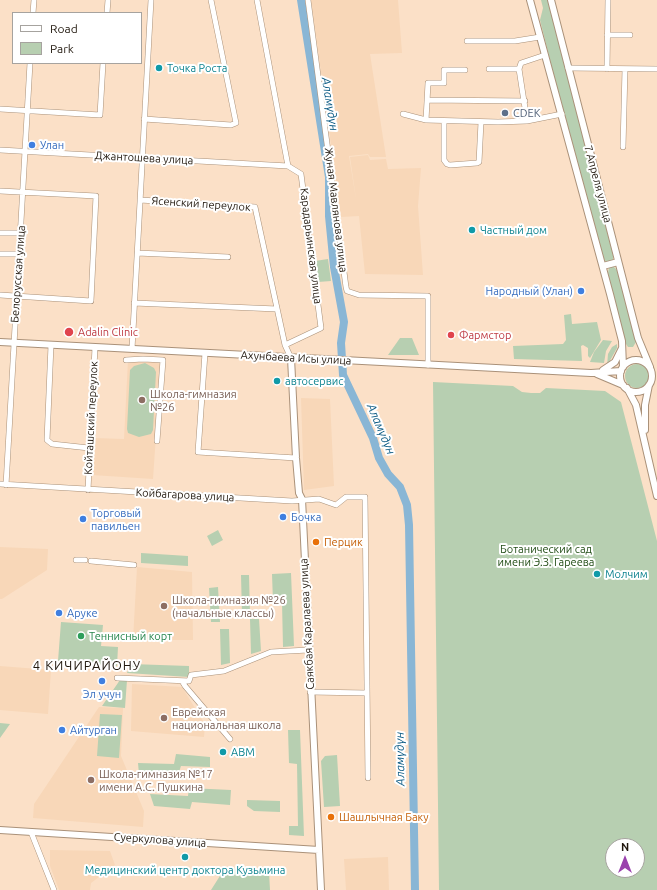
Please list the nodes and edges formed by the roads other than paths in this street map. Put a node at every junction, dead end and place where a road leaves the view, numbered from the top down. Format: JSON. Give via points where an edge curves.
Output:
{"nodes":[{"id":1,"x":34,"y":0,"type":"edge"},
{"id":2,"x":108,"y":0,"type":"edge"},
{"id":3,"x":151,"y":0,"type":"edge"},
{"id":4,"x":211,"y":0,"type":"edge"},
{"id":5,"x":257,"y":0,"type":"edge"},
{"id":6,"x":308,"y":0,"type":"edge"},
{"id":7,"x":530,"y":0,"type":"edge"},
{"id":8,"x":551,"y":0,"type":"edge"},
{"id":9,"x":608,"y":0,"type":"edge"},
{"id":10,"x":33,"y":12,"type":"edge"},
{"id":11,"x":107,"y":12,"type":"edge"},
{"id":12,"x":607,"y":35,"type":"junction"},
{"id":13,"x":630,"y":35,"type":"dead end"},
{"id":14,"x":540,"y":37,"type":"junction"},
{"id":15,"x":467,"y":41,"type":"dead end"},
{"id":16,"x":545,"y":55,"type":"junction"},
{"id":17,"x":30,"y":64,"type":"edge"},
{"id":18,"x":103,"y":64,"type":"edge"},
{"id":19,"x":489,"y":68,"type":"dead end"},
{"id":20,"x":568,"y":68,"type":"junction"},
{"id":21,"x":519,"y":69,"type":"junction"},
{"id":22,"x":607,"y":69,"type":"junction"},
{"id":23,"x":625,"y":69,"type":"junction"},
{"id":24,"x":657,"y":69,"type":"edge"},
{"id":25,"x":466,"y":70,"type":"dead end"},
{"id":26,"x":427,"y":100,"type":"junction"},
{"id":27,"x":525,"y":101,"type":"junction"},
{"id":28,"x":0,"y":109,"type":"edge"},
{"id":29,"x":27,"y":111,"type":"junction"},
{"id":30,"x":403,"y":114,"type":"dead end"},
{"id":31,"x":562,"y":114,"type":"junction"},
{"id":32,"x":144,"y":119,"type":"junction"},
{"id":33,"x":426,"y":120,"type":"junction"},
{"id":34,"x":444,"y":121,"type":"junction"},
{"id":35,"x":527,"y":121,"type":"junction"},
{"id":36,"x":481,"y":122,"type":"junction"},
{"id":37,"x":623,"y":147,"type":"dead end"},
{"id":38,"x":0,"y":150,"type":"edge"},
{"id":39,"x":24,"y":152,"type":"junction"},
{"id":40,"x":142,"y":158,"type":"junction"},
{"id":41,"x":288,"y":166,"type":"junction"},
{"id":42,"x":0,"y":191,"type":"edge"},
{"id":43,"x":24,"y":192,"type":"junction"},
{"id":44,"x":140,"y":200,"type":"junction"},
{"id":45,"x":0,"y":233,"type":"edge"},
{"id":46,"x":21,"y":233,"type":"junction"},
{"id":47,"x":137,"y":253,"type":"junction"},
{"id":48,"x":0,"y":254,"type":"edge"},
{"id":49,"x":19,"y":254,"type":"junction"},
{"id":50,"x":228,"y":257,"type":"dead end"},
{"id":51,"x":618,"y":262,"type":"junction"},
{"id":52,"x":603,"y":266,"type":"junction"},
{"id":53,"x":0,"y":295,"type":"edge"},
{"id":54,"x":16,"y":296,"type":"junction"},
{"id":55,"x":134,"y":303,"type":"junction"},
{"id":56,"x":277,"y":309,"type":"junction"},
{"id":57,"x":0,"y":342,"type":"edge"},
{"id":58,"x":14,"y":343,"type":"junction"},
{"id":59,"x":51,"y":345,"type":"junction"},
{"id":60,"x":285,"y":345,"type":"junction"},
{"id":61,"x":622,"y":346,"type":"junction"},
{"id":62,"x":95,"y":347,"type":"junction"},
{"id":63,"x":132,"y":349,"type":"junction"},
{"id":64,"x":205,"y":353,"type":"junction"},
{"id":65,"x":291,"y":358,"type":"junction"},
{"id":66,"x":126,"y":360,"type":"dead end"},
{"id":67,"x":428,"y":364,"type":"junction"},
{"id":68,"x":650,"y":368,"type":"junction"},
{"id":69,"x":622,"y":369,"type":"junction"},
{"id":70,"x":591,"y":373,"type":"junction"},
{"id":71,"x":657,"y":374,"type":"edge"},
{"id":72,"x":652,"y":382,"type":"edge"},
{"id":73,"x":626,"y":387,"type":"junction"},
{"id":74,"x":645,"y":440,"type":"junction"},
{"id":75,"x":157,"y":441,"type":"dead end"},
{"id":76,"x":89,"y":448,"type":"junction"},
{"id":77,"x":296,"y":458,"type":"junction"},
{"id":78,"x":0,"y":484,"type":"edge"},
{"id":79,"x":6,"y":485,"type":"junction"},
{"id":80,"x":88,"y":490,"type":"junction"},
{"id":81,"x":657,"y":496,"type":"edge"},
{"id":82,"x":302,"y":499,"type":"junction"},
{"id":83,"x":76,"y":560,"type":"dead end"},
{"id":84,"x":85,"y":560,"type":"dead end"},
{"id":85,"x":91,"y":561,"type":"dead end"},
{"id":86,"x":134,"y":565,"type":"dead end"},
{"id":87,"x":308,"y":650,"type":"junction"},
{"id":88,"x":117,"y":678,"type":"dead end"},
{"id":89,"x":182,"y":681,"type":"junction"},
{"id":90,"x":310,"y":692,"type":"junction"},
{"id":91,"x":367,"y":693,"type":"junction"},
{"id":92,"x":230,"y":739,"type":"dead end"},
{"id":93,"x":368,"y":778,"type":"dead end"},
{"id":94,"x":0,"y":830,"type":"edge"},
{"id":95,"x":31,"y":832,"type":"junction"},
{"id":96,"x":319,"y":850,"type":"junction"},
{"id":97,"x":54,"y":890,"type":"edge"},
{"id":98,"x":321,"y":890,"type":"edge"}],
"edges":[{"from":1,"to":10,"type":"street"},
{"from":2,"to":11,"type":"street"},
{"from":3,"to":32,"type":"street"},
{"from":4,"to":32,"type":"street","via":[[236,123],[232,125]]},
{"from":5,"to":41,"type":"street"},
{"from":6,"to":67,"type":"street","name":"Жуная Мавлянова улица","via":[[347,291],[359,295],[428,296]]},
{"from":7,"to":14,"type":"main road","name":"7 Апреля улица"},
{"from":8,"to":20,"type":"main road","name":"7 Апреля улица"},
{"from":9,"to":12,"type":"street"},
{"from":12,"to":13,"type":"street"},
{"from":12,"to":22,"type":"street"},
{"from":14,"to":15,"type":"street","via":[[515,41]]},
{"from":14,"to":16,"type":"main road","name":"7 Апреля улица"},
{"from":16,"to":21,"type":"street","via":[[521,63]]},
{"from":16,"to":31,"type":"main road","name":"7 Апреля улица"},
{"from":17,"to":29,"type":"street","name":"Белорусская улица"},
{"from":18,"to":29,"type":"street","via":[[100,115]]},
{"from":19,"to":21,"type":"street"},
{"from":20,"to":22,"type":"street"},
{"from":20,"to":51,"type":"main road","name":"7 Апреля улица"},
{"from":21,"to":27,"type":"street"},
{"from":22,"to":23,"type":"street"},
{"from":23,"to":24,"type":"street"},
{"from":23,"to":37,"type":"street"},
{"from":25,"to":26,"type":"street","via":[[444,70],[444,83],[428,83]]},
{"from":26,"to":27,"type":"street"},
{"from":26,"to":33,"type":"street"},
{"from":27,"to":35,"type":"street"},
{"from":28,"to":29,"type":"street"},
{"from":29,"to":39,"type":"street","name":"Белорусская улица"},
{"from":30,"to":33,"type":"street"},
{"from":31,"to":35,"type":"street"},
{"from":31,"to":52,"type":"main road","name":"7 Апреля улица"},
{"from":32,"to":40,"type":"street"},
{"from":33,"to":34,"type":"street"},
{"from":34,"to":36,"type":"street"},
{"from":34,"to":36,"type":"street","via":[[444,160],[450,165],[479,162]]},
{"from":35,"to":36,"type":"street"},
{"from":38,"to":39,"type":"street","name":"Джантошева улица"},
{"from":39,"to":40,"type":"street","name":"Джантошева улица"},
{"from":39,"to":43,"type":"street","name":"Белорусская улица"},
{"from":40,"to":41,"type":"street","name":"Джантошева улица"},
{"from":40,"to":44,"type":"street"},
{"from":41,"to":60,"type":"street","name":"Карадарьинская улица","via":[[302,174],[321,328]]},
{"from":42,"to":43,"type":"street"},
{"from":43,"to":46,"type":"street","name":"Белорусская улица"},
{"from":43,"to":54,"type":"street","via":[[96,196],[91,301]]},
{"from":44,"to":47,"type":"street"},
{"from":44,"to":56,"type":"street","name":"Ясенский переулок","via":[[255,207]]},
{"from":45,"to":46,"type":"street"},
{"from":46,"to":49,"type":"street","name":"Белорусская улица"},
{"from":47,"to":50,"type":"street"},
{"from":47,"to":55,"type":"street"},
{"from":48,"to":49,"type":"street"},
{"from":49,"to":54,"type":"street","name":"Белорусская улица"},
{"from":51,"to":52,"type":"main road"},
{"from":51,"to":68,"type":"main road","name":"7 Апреля улица","via":[[638,338]]},
{"from":52,"to":61,"type":"main road","name":"7 Апреля улица"},
{"from":53,"to":54,"type":"street"},
{"from":54,"to":58,"type":"street","name":"Белорусская улица"},
{"from":55,"to":56,"type":"street"},
{"from":55,"to":63,"type":"street"},
{"from":56,"to":60,"type":"street","name":"Ясенский переулок"},
{"from":57,"to":58,"type":"main road","name":"Ахунбаева Исы улица"},
{"from":58,"to":59,"type":"main road","name":"Ахунбаева Исы улица"},
{"from":58,"to":79,"type":"street","name":"Белорусская улица"},
{"from":59,"to":62,"type":"main road","name":"Ахунбаева Исы улица"},
{"from":59,"to":76,"type":"street","via":[[47,440],[52,444]]},
{"from":60,"to":65,"type":"street"},
{"from":61,"to":69,"type":"main road","name":"7 Апреля улица"},
{"from":61,"to":70,"type":"main road","via":[[621,354],[612,364],[604,370]]},
{"from":62,"to":63,"type":"main road","name":"Ахунбаева Исы улица"},
{"from":62,"to":76,"type":"street","name":"Койташский переулок"},
{"from":63,"to":64,"type":"main road","name":"Ахунбаева Исы улица"},
{"from":64,"to":65,"type":"main road","name":"Ахунбаева Исы улица"},
{"from":64,"to":77,"type":"street","via":[[198,452]]},
{"from":65,"to":67,"type":"main road","name":"Ахунбаева Исы улица"},
{"from":65,"to":77,"type":"main road","name":"Саякбая Каралаева улица"},
{"from":66,"to":75,"type":"street","via":[[163,360]]},
{"from":67,"to":70,"type":"main road","name":"Ахунбаева Исы улица"},
{"from":68,"to":69,"type":"main road","via":[[643,362],[634,360]]},
{"from":68,"to":71,"type":"main road"},
{"from":68,"to":72,"type":"main road"},
{"from":69,"to":70,"type":"main road","name":"Ахунбаева Исы улица"},
{"from":69,"to":73,"type":"main road","via":[[621,376]]},
{"from":70,"to":73,"type":"main road","name":"Ахунбаева Исы улица","via":[[610,378]]},
{"from":72,"to":73,"type":"main road","via":[[640,391]]},
{"from":72,"to":74,"type":"main road","via":[[645,405]]},
{"from":73,"to":74,"type":"main road","via":[[636,405]]},
{"from":74,"to":81,"type":"main road"},
{"from":76,"to":80,"type":"street","name":"Койташский переулок"},
{"from":77,"to":82,"type":"main road","name":"Саякбая Каралаева улица","via":[[299,493]]},
{"from":78,"to":79,"type":"street","name":"Койбагарова улица"},
{"from":79,"to":80,"type":"street","name":"Койбагарова улица"},
{"from":80,"to":82,"type":"street","name":"Койбагарова улица","via":[[292,501]]},
{"from":82,"to":87,"type":"main road","name":"Саякбая Каралаева улица"},
{"from":82,"to":91,"type":"street","name":"Койбагарова улица","via":[[319,499],[336,505],[346,497],[365,497]]},
{"from":83,"to":84,"type":"street"},
{"from":85,"to":86,"type":"street"},
{"from":87,"to":89,"type":"street","via":[[271,652],[224,671],[190,675],[189,681]]},
{"from":87,"to":90,"type":"main road","name":"Саякбая Каралаева улица"},
{"from":88,"to":89,"type":"street"},
{"from":89,"to":92,"type":"street"},
{"from":90,"to":91,"type":"street"},
{"from":90,"to":96,"type":"main road","name":"Саякбая Каралаева улица"},
{"from":91,"to":93,"type":"street"},
{"from":94,"to":95,"type":"main road","name":"Суеркулова улица"},
{"from":95,"to":96,"type":"main road","name":"Суеркулова улица"},
{"from":95,"to":97,"type":"street"},
{"from":96,"to":98,"type":"main road","name":"Саякбая Каралаева улица"}]}
